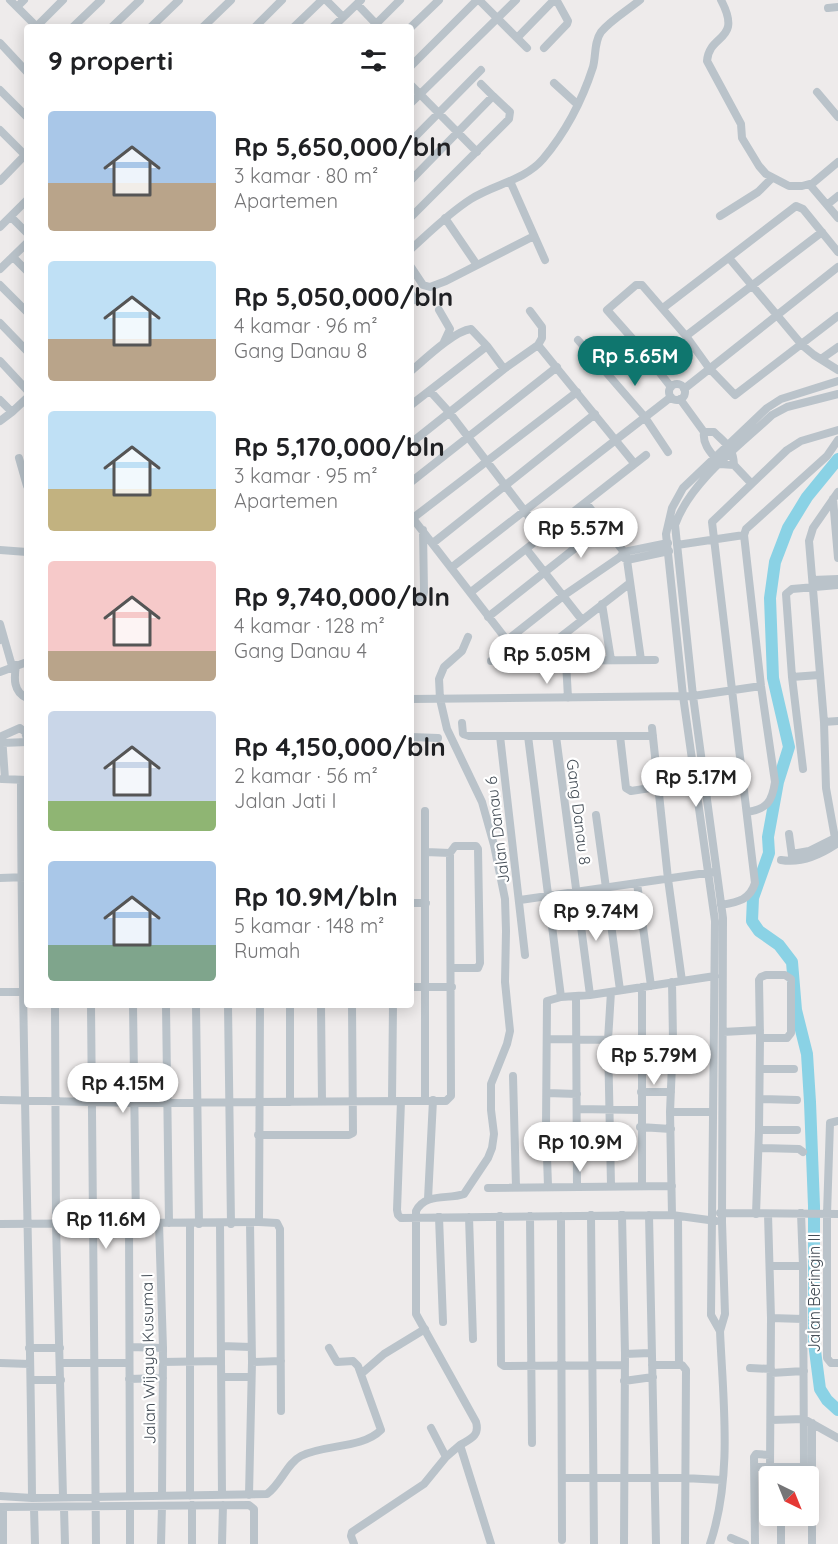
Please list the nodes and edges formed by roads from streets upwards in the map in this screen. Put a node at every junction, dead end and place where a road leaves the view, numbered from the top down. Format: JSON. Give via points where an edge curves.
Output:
{"nodes":[{"id":1,"x":10,"y":0,"type":"edge"},
{"id":2,"x":24,"y":0,"type":"edge"},
{"id":3,"x":63,"y":0,"type":"edge"},
{"id":4,"x":101,"y":0,"type":"edge"},
{"id":5,"x":140,"y":0,"type":"edge"},
{"id":6,"x":231,"y":0,"type":"edge"},
{"id":7,"x":282,"y":0,"type":"edge"},
{"id":8,"x":324,"y":0,"type":"edge"},
{"id":9,"x":400,"y":0,"type":"edge"},
{"id":10,"x":439,"y":0,"type":"edge"},
{"id":11,"x":478,"y":0,"type":"edge"},
{"id":12,"x":516,"y":0,"type":"edge"},
{"id":13,"x":554,"y":0,"type":"edge"},
{"id":14,"x":640,"y":0,"type":"edge"},
{"id":15,"x":721,"y":0,"type":"edge"},
{"id":16,"x":177,"y":1,"type":"edge"},
{"id":17,"x":359,"y":2,"type":"edge"},
{"id":18,"x":838,"y":6,"type":"edge"},
{"id":19,"x":17,"y":7,"type":"junction"},
{"id":20,"x":828,"y":8,"type":"dead end"},
{"id":21,"x":343,"y":17,"type":"junction"},
{"id":22,"x":498,"y":18,"type":"junction"},
{"id":23,"x":33,"y":24,"type":"edge"},
{"id":24,"x":39,"y":24,"type":"edge"},
{"id":25,"x":76,"y":24,"type":"edge"},
{"id":26,"x":115,"y":24,"type":"edge"},
{"id":27,"x":154,"y":24,"type":"edge"},
{"id":28,"x":206,"y":24,"type":"edge"},
{"id":29,"x":258,"y":24,"type":"edge"},
{"id":30,"x":297,"y":24,"type":"edge"},
{"id":31,"x":336,"y":24,"type":"edge"},
{"id":32,"x":376,"y":24,"type":"edge"},
{"id":33,"x":378,"y":24,"type":"edge"},
{"id":34,"x":414,"y":24,"type":"edge"},
{"id":35,"x":517,"y":38,"type":"junction"},
{"id":36,"x":0,"y":42,"type":"edge"},
{"id":37,"x":527,"y":48,"type":"dead end"},
{"id":38,"x":544,"y":48,"type":"dead end"},
{"id":39,"x":414,"y":63,"type":"edge"},
{"id":40,"x":24,"y":69,"type":"edge"},
{"id":41,"x":481,"y":70,"type":"dead end"},
{"id":42,"x":554,"y":83,"type":"dead end"},
{"id":43,"x":481,"y":84,"type":"dead end"},
{"id":44,"x":414,"y":88,"type":"edge"},
{"id":45,"x":0,"y":90,"type":"edge"},
{"id":46,"x":817,"y":92,"type":"dead end"},
{"id":47,"x":420,"y":94,"type":"junction"},
{"id":48,"x":493,"y":96,"type":"junction"},
{"id":49,"x":414,"y":100,"type":"edge"},
{"id":50,"x":577,"y":104,"type":"junction"},
{"id":51,"x":439,"y":113,"type":"junction"},
{"id":52,"x":24,"y":114,"type":"edge"},
{"id":53,"x":838,"y":117,"type":"edge"},
{"id":54,"x":0,"y":129,"type":"edge"},
{"id":55,"x":458,"y":133,"type":"junction"},
{"id":56,"x":414,"y":138,"type":"edge"},
{"id":57,"x":24,"y":152,"type":"edge"},
{"id":58,"x":477,"y":152,"type":"junction"},
{"id":59,"x":24,"y":156,"type":"edge"},
{"id":60,"x":838,"y":162,"type":"edge"},
{"id":61,"x":0,"y":167,"type":"edge"},
{"id":62,"x":7,"y":174,"type":"junction"},
{"id":63,"x":414,"y":177,"type":"edge"},
{"id":64,"x":772,"y":178,"type":"junction"},
{"id":65,"x":0,"y":181,"type":"edge"},
{"id":66,"x":510,"y":181,"type":"junction"},
{"id":67,"x":810,"y":185,"type":"junction"},
{"id":68,"x":838,"y":196,"type":"edge"},
{"id":69,"x":24,"y":203,"type":"edge"},
{"id":70,"x":828,"y":204,"type":"junction"},
{"id":71,"x":414,"y":214,"type":"edge"},
{"id":72,"x":720,"y":216,"type":"dead end"},
{"id":73,"x":11,"y":217,"type":"junction"},
{"id":74,"x":445,"y":218,"type":"junction"},
{"id":75,"x":838,"y":218,"type":"edge"},
{"id":76,"x":0,"y":227,"type":"edge"},
{"id":77,"x":24,"y":231,"type":"edge"},
{"id":78,"x":822,"y":232,"type":"junction"},
{"id":79,"x":534,"y":236,"type":"junction"},
{"id":80,"x":24,"y":246,"type":"edge"},
{"id":81,"x":414,"y":246,"type":"edge"},
{"id":82,"x":838,"y":252,"type":"edge"},
{"id":83,"x":13,"y":257,"type":"junction"},
{"id":84,"x":729,"y":258,"type":"junction"},
{"id":85,"x":545,"y":260,"type":"dead end"},
{"id":86,"x":477,"y":265,"type":"junction"},
{"id":87,"x":838,"y":267,"type":"edge"},
{"id":88,"x":24,"y":268,"type":"edge"},
{"id":89,"x":0,"y":269,"type":"edge"},
{"id":90,"x":414,"y":272,"type":"edge"},
{"id":91,"x":0,"y":285,"type":"edge"},
{"id":92,"x":753,"y":286,"type":"junction"},
{"id":93,"x":663,"y":308,"type":"junction"},
{"id":94,"x":24,"y":309,"type":"edge"},
{"id":95,"x":439,"y":310,"type":"dead end"},
{"id":96,"x":530,"y":311,"type":"dead end"},
{"id":97,"x":777,"y":316,"type":"junction"},
{"id":98,"x":838,"y":316,"type":"edge"},
{"id":99,"x":0,"y":323,"type":"edge"},
{"id":100,"x":686,"y":336,"type":"junction"},
{"id":101,"x":578,"y":340,"type":"dead end"},
{"id":102,"x":444,"y":344,"type":"junction"},
{"id":103,"x":538,"y":345,"type":"junction"},
{"id":104,"x":802,"y":345,"type":"junction"},
{"id":105,"x":487,"y":346,"type":"junction"},
{"id":106,"x":838,"y":347,"type":"edge"},
{"id":107,"x":24,"y":348,"type":"edge"},
{"id":108,"x":821,"y":359,"type":"junction"},
{"id":109,"x":0,"y":361,"type":"edge"},
{"id":110,"x":557,"y":366,"type":"junction"},
{"id":111,"x":709,"y":368,"type":"junction"},
{"id":112,"x":414,"y":369,"type":"edge"},
{"id":113,"x":504,"y":369,"type":"junction"},
{"id":114,"x":838,"y":370,"type":"edge"},
{"id":115,"x":838,"y":381,"type":"edge"},
{"id":116,"x":24,"y":387,"type":"edge"},
{"id":117,"x":671,"y":387,"type":"junction"},
{"id":118,"x":684,"y":389,"type":"junction"},
{"id":119,"x":430,"y":391,"type":"junction"},
{"id":120,"x":578,"y":392,"type":"junction"},
{"id":121,"x":838,"y":394,"type":"edge"},
{"id":122,"x":671,"y":397,"type":"junction"},
{"id":123,"x":680,"y":399,"type":"junction"},
{"id":124,"x":0,"y":400,"type":"edge"},
{"id":125,"x":24,"y":401,"type":"edge"},
{"id":126,"x":414,"y":403,"type":"edge"},
{"id":127,"x":12,"y":412,"type":"junction"},
{"id":128,"x":449,"y":412,"type":"junction"},
{"id":129,"x":596,"y":414,"type":"junction"},
{"id":130,"x":644,"y":416,"type":"junction"},
{"id":131,"x":0,"y":421,"type":"edge"},
{"id":132,"x":838,"y":430,"type":"edge"},
{"id":133,"x":704,"y":432,"type":"junction"},
{"id":134,"x":467,"y":437,"type":"junction"},
{"id":135,"x":838,"y":440,"type":"edge"},
{"id":136,"x":414,"y":441,"type":"edge"},
{"id":137,"x":615,"y":441,"type":"junction"},
{"id":138,"x":730,"y":448,"type":"junction"},
{"id":139,"x":668,"y":452,"type":"dead end"},
{"id":140,"x":646,"y":455,"type":"dead end"},
{"id":141,"x":714,"y":457,"type":"junction"},
{"id":142,"x":19,"y":458,"type":"dead end"},
{"id":143,"x":486,"y":463,"type":"junction"},
{"id":144,"x":634,"y":464,"type":"junction"},
{"id":145,"x":720,"y":464,"type":"junction"},
{"id":146,"x":734,"y":465,"type":"junction"},
{"id":147,"x":24,"y":466,"type":"edge"},
{"id":148,"x":414,"y":480,"type":"edge"},
{"id":149,"x":751,"y":483,"type":"junction"},
{"id":150,"x":505,"y":488,"type":"junction"},
{"id":151,"x":836,"y":496,"type":"edge"},
{"id":152,"x":586,"y":503,"type":"junction"},
{"id":153,"x":525,"y":512,"type":"junction"},
{"id":154,"x":414,"y":516,"type":"edge"},
{"id":155,"x":414,"y":519,"type":"edge"},
{"id":156,"x":603,"y":526,"type":"junction"},
{"id":157,"x":423,"y":530,"type":"junction"},
{"id":158,"x":675,"y":533,"type":"junction"},
{"id":159,"x":666,"y":534,"type":"junction"},
{"id":160,"x":543,"y":535,"type":"junction"},
{"id":161,"x":744,"y":535,"type":"junction"},
{"id":162,"x":714,"y":538,"type":"junction"},
{"id":163,"x":433,"y":543,"type":"junction"},
{"id":164,"x":677,"y":545,"type":"junction"},
{"id":165,"x":668,"y":547,"type":"junction"},
{"id":166,"x":0,"y":550,"type":"edge"},
{"id":167,"x":527,"y":550,"type":"junction"},
{"id":168,"x":24,"y":552,"type":"edge"},
{"id":169,"x":624,"y":556,"type":"junction"},
{"id":170,"x":838,"y":558,"type":"edge"},
{"id":171,"x":451,"y":568,"type":"junction"},
{"id":172,"x":544,"y":571,"type":"junction"},
{"id":173,"x":838,"y":579,"type":"edge"},
{"id":174,"x":630,"y":583,"type":"junction"},
{"id":175,"x":813,"y":584,"type":"junction"},
{"id":176,"x":838,"y":585,"type":"edge"},
{"id":177,"x":471,"y":592,"type":"junction"},
{"id":178,"x":563,"y":596,"type":"junction"},
{"id":179,"x":414,"y":599,"type":"edge"},
{"id":180,"x":602,"y":604,"type":"junction"},
{"id":181,"x":488,"y":617,"type":"junction"},
{"id":182,"x":582,"y":620,"type":"junction"},
{"id":183,"x":0,"y":624,"type":"edge"},
{"id":184,"x":468,"y":637,"type":"dead end"},
{"id":185,"x":2,"y":639,"type":"edge"},
{"id":186,"x":506,"y":641,"type":"junction"},
{"id":187,"x":527,"y":660,"type":"junction"},
{"id":188,"x":612,"y":660,"type":"junction"},
{"id":189,"x":641,"y":660,"type":"junction"},
{"id":190,"x":655,"y":660,"type":"dead end"},
{"id":191,"x":491,"y":661,"type":"dead end"},
{"id":192,"x":566,"y":662,"type":"junction"},
{"id":193,"x":24,"y":663,"type":"edge"},
{"id":194,"x":14,"y":666,"type":"junction"},
{"id":195,"x":0,"y":672,"type":"edge"},
{"id":196,"x":819,"y":675,"type":"junction"},
{"id":197,"x":792,"y":677,"type":"junction"},
{"id":198,"x":761,"y":686,"type":"junction"},
{"id":199,"x":732,"y":692,"type":"junction"},
{"id":200,"x":24,"y":696,"type":"edge"},
{"id":201,"x":683,"y":696,"type":"junction"},
{"id":202,"x":693,"y":696,"type":"junction"},
{"id":203,"x":568,"y":698,"type":"junction"},
{"id":204,"x":414,"y":699,"type":"edge"},
{"id":205,"x":440,"y":699,"type":"junction"},
{"id":206,"x":838,"y":721,"type":"edge"},
{"id":207,"x":824,"y":722,"type":"junction"},
{"id":208,"x":462,"y":723,"type":"dead end"},
{"id":209,"x":24,"y":735,"type":"edge"},
{"id":210,"x":500,"y":736,"type":"junction"},
{"id":211,"x":528,"y":736,"type":"junction"},
{"id":212,"x":556,"y":736,"type":"junction"},
{"id":213,"x":620,"y":736,"type":"junction"},
{"id":214,"x":414,"y":737,"type":"edge"},
{"id":215,"x":438,"y":738,"type":"dead end"},
{"id":216,"x":24,"y":740,"type":"edge"},
{"id":217,"x":2,"y":743,"type":"junction"},
{"id":218,"x":803,"y":769,"type":"dead end"},
{"id":219,"x":2,"y":779,"type":"edge"},
{"id":220,"x":24,"y":780,"type":"edge"},
{"id":221,"x":744,"y":783,"type":"junction"},
{"id":222,"x":657,"y":787,"type":"junction"},
{"id":223,"x":714,"y":787,"type":"dead end"},
{"id":224,"x":425,"y":812,"type":"dead end"},
{"id":225,"x":747,"y":812,"type":"junction"},
{"id":226,"x":597,"y":815,"type":"dead end"},
{"id":227,"x":789,"y":834,"type":"dead end"},
{"id":228,"x":838,"y":843,"type":"edge"},
{"id":229,"x":426,"y":852,"type":"junction"},
{"id":230,"x":450,"y":853,"type":"junction"},
{"id":231,"x":792,"y":857,"type":"junction"},
{"id":232,"x":781,"y":860,"type":"dead end"},
{"id":233,"x":713,"y":872,"type":"junction"},
{"id":234,"x":24,"y":877,"type":"edge"},
{"id":235,"x":0,"y":878,"type":"edge"},
{"id":236,"x":668,"y":879,"type":"junction"},
{"id":237,"x":637,"y":884,"type":"junction"},
{"id":238,"x":606,"y":888,"type":"junction"},
{"id":239,"x":576,"y":892,"type":"junction"},
{"id":240,"x":549,"y":896,"type":"junction"},
{"id":241,"x":520,"y":900,"type":"junction"},
{"id":242,"x":414,"y":903,"type":"edge"},
{"id":243,"x":426,"y":903,"type":"junction"},
{"id":244,"x":722,"y":904,"type":"junction"},
{"id":245,"x":525,"y":955,"type":"dead end"},
{"id":246,"x":452,"y":968,"type":"junction"},
{"id":247,"x":715,"y":976,"type":"junction"},
{"id":248,"x":682,"y":981,"type":"junction"},
{"id":249,"x":672,"y":982,"type":"junction"},
{"id":250,"x":651,"y":986,"type":"junction"},
{"id":251,"x":414,"y":987,"type":"edge"},
{"id":252,"x":425,"y":987,"type":"junction"},
{"id":253,"x":452,"y":987,"type":"junction"},
{"id":254,"x":642,"y":987,"type":"junction"},
{"id":255,"x":620,"y":990,"type":"junction"},
{"id":256,"x":0,"y":992,"type":"edge"},
{"id":257,"x":24,"y":992,"type":"edge"},
{"id":258,"x":611,"y":992,"type":"junction"},
{"id":259,"x":590,"y":995,"type":"junction"},
{"id":260,"x":576,"y":996,"type":"junction"},
{"id":261,"x":561,"y":997,"type":"junction"},
{"id":262,"x":25,"y":1008,"type":"edge"},
{"id":263,"x":55,"y":1008,"type":"edge"},
{"id":264,"x":91,"y":1008,"type":"edge"},
{"id":265,"x":133,"y":1008,"type":"edge"},
{"id":266,"x":166,"y":1008,"type":"edge"},
{"id":267,"x":196,"y":1008,"type":"edge"},
{"id":268,"x":228,"y":1008,"type":"edge"},
{"id":269,"x":260,"y":1008,"type":"edge"},
{"id":270,"x":290,"y":1008,"type":"edge"},
{"id":271,"x":321,"y":1008,"type":"edge"},
{"id":272,"x":352,"y":1008,"type":"edge"},
{"id":273,"x":393,"y":1008,"type":"edge"},
{"id":274,"x":723,"y":1032,"type":"junction"},
{"id":275,"x":760,"y":1034,"type":"junction"},
{"id":276,"x":547,"y":1039,"type":"junction"},
{"id":277,"x":577,"y":1039,"type":"junction"},
{"id":278,"x":608,"y":1040,"type":"junction"},
{"id":279,"x":642,"y":1040,"type":"junction"},
{"id":280,"x":673,"y":1040,"type":"junction"},
{"id":281,"x":761,"y":1069,"type":"junction"},
{"id":282,"x":794,"y":1069,"type":"dead end"},
{"id":283,"x":513,"y":1076,"type":"dead end"},
{"id":284,"x":641,"y":1092,"type":"junction"},
{"id":285,"x":672,"y":1092,"type":"junction"},
{"id":286,"x":547,"y":1093,"type":"junction"},
{"id":287,"x":576,"y":1094,"type":"junction"},
{"id":288,"x":760,"y":1099,"type":"junction"},
{"id":289,"x":0,"y":1100,"type":"edge"},
{"id":290,"x":429,"y":1100,"type":"junction"},
{"id":291,"x":797,"y":1100,"type":"dead end"},
{"id":292,"x":23,"y":1101,"type":"junction"},
{"id":293,"x":93,"y":1101,"type":"junction"},
{"id":294,"x":260,"y":1101,"type":"junction"},
{"id":295,"x":322,"y":1101,"type":"junction"},
{"id":296,"x":354,"y":1101,"type":"junction"},
{"id":297,"x":392,"y":1101,"type":"junction"},
{"id":298,"x":401,"y":1101,"type":"junction"},
{"id":299,"x":167,"y":1102,"type":"junction"},
{"id":300,"x":197,"y":1102,"type":"junction"},
{"id":301,"x":228,"y":1102,"type":"junction"},
{"id":302,"x":290,"y":1102,"type":"junction"},
{"id":303,"x":55,"y":1103,"type":"junction"},
{"id":304,"x":136,"y":1103,"type":"junction"},
{"id":305,"x":577,"y":1109,"type":"junction"},
{"id":306,"x":609,"y":1110,"type":"junction"},
{"id":307,"x":641,"y":1110,"type":"junction"},
{"id":308,"x":670,"y":1112,"type":"junction"},
{"id":309,"x":712,"y":1112,"type":"junction"},
{"id":310,"x":838,"y":1121,"type":"edge"},
{"id":311,"x":640,"y":1127,"type":"junction"},
{"id":312,"x":546,"y":1128,"type":"junction"},
{"id":313,"x":577,"y":1128,"type":"junction"},
{"id":314,"x":671,"y":1129,"type":"junction"},
{"id":315,"x":759,"y":1130,"type":"junction"},
{"id":316,"x":797,"y":1130,"type":"dead end"},
{"id":317,"x":258,"y":1135,"type":"junction"},
{"id":318,"x":759,"y":1148,"type":"junction"},
{"id":319,"x":803,"y":1152,"type":"dead end"},
{"id":320,"x":577,"y":1185,"type":"junction"},
{"id":321,"x":611,"y":1185,"type":"junction"},
{"id":322,"x":642,"y":1185,"type":"junction"},
{"id":323,"x":548,"y":1186,"type":"junction"},
{"id":324,"x":672,"y":1186,"type":"junction"},
{"id":325,"x":516,"y":1187,"type":"junction"},
{"id":326,"x":488,"y":1188,"type":"dead end"},
{"id":327,"x":428,"y":1199,"type":"junction"},
{"id":328,"x":803,"y":1213,"type":"junction"},
{"id":329,"x":756,"y":1214,"type":"junction"},
{"id":330,"x":768,"y":1214,"type":"junction"},
{"id":331,"x":825,"y":1214,"type":"junction"},
{"id":332,"x":838,"y":1214,"type":"edge"},
{"id":333,"x":591,"y":1215,"type":"junction"},
{"id":334,"x":622,"y":1215,"type":"junction"},
{"id":335,"x":649,"y":1215,"type":"junction"},
{"id":336,"x":675,"y":1215,"type":"junction"},
{"id":337,"x":469,"y":1216,"type":"junction"},
{"id":338,"x":500,"y":1216,"type":"junction"},
{"id":339,"x":530,"y":1216,"type":"junction"},
{"id":340,"x":561,"y":1216,"type":"junction"},
{"id":341,"x":711,"y":1216,"type":"junction"},
{"id":342,"x":416,"y":1217,"type":"junction"},
{"id":343,"x":439,"y":1217,"type":"junction"},
{"id":344,"x":722,"y":1217,"type":"junction"},
{"id":345,"x":254,"y":1222,"type":"junction"},
{"id":346,"x":93,"y":1223,"type":"junction"},
{"id":347,"x":132,"y":1223,"type":"junction"},
{"id":348,"x":159,"y":1223,"type":"junction"},
{"id":349,"x":169,"y":1223,"type":"junction"},
{"id":350,"x":0,"y":1224,"type":"edge"},
{"id":351,"x":26,"y":1224,"type":"junction"},
{"id":352,"x":56,"y":1224,"type":"junction"},
{"id":353,"x":194,"y":1224,"type":"junction"},
{"id":354,"x":220,"y":1224,"type":"junction"},
{"id":355,"x":231,"y":1224,"type":"junction"},
{"id":356,"x":770,"y":1266,"type":"junction"},
{"id":357,"x":803,"y":1266,"type":"junction"},
{"id":358,"x":771,"y":1318,"type":"junction"},
{"id":359,"x":803,"y":1319,"type":"junction"},
{"id":360,"x":443,"y":1322,"type":"dead end"},
{"id":361,"x":425,"y":1329,"type":"junction"},
{"id":362,"x":720,"y":1331,"type":"junction"},
{"id":363,"x":473,"y":1339,"type":"dead end"},
{"id":364,"x":221,"y":1346,"type":"junction"},
{"id":365,"x":130,"y":1347,"type":"junction"},
{"id":366,"x":251,"y":1347,"type":"junction"},
{"id":367,"x":29,"y":1348,"type":"junction"},
{"id":368,"x":60,"y":1348,"type":"junction"},
{"id":369,"x":163,"y":1348,"type":"junction"},
{"id":370,"x":329,"y":1348,"type":"dead end"},
{"id":371,"x":650,"y":1353,"type":"junction"},
{"id":372,"x":625,"y":1354,"type":"junction"},
{"id":373,"x":221,"y":1361,"type":"junction"},
{"id":374,"x":281,"y":1361,"type":"junction"},
{"id":375,"x":94,"y":1362,"type":"junction"},
{"id":376,"x":162,"y":1362,"type":"junction"},
{"id":377,"x":191,"y":1362,"type":"junction"},
{"id":378,"x":252,"y":1362,"type":"junction"},
{"id":379,"x":0,"y":1363,"type":"edge"},
{"id":380,"x":60,"y":1363,"type":"junction"},
{"id":381,"x":129,"y":1363,"type":"junction"},
{"id":382,"x":838,"y":1363,"type":"edge"},
{"id":383,"x":30,"y":1364,"type":"junction"},
{"id":384,"x":593,"y":1365,"type":"junction"},
{"id":385,"x":624,"y":1365,"type":"junction"},
{"id":386,"x":652,"y":1365,"type":"junction"},
{"id":387,"x":679,"y":1365,"type":"junction"},
{"id":388,"x":531,"y":1366,"type":"junction"},
{"id":389,"x":562,"y":1366,"type":"junction"},
{"id":390,"x":750,"y":1368,"type":"dead end"},
{"id":391,"x":771,"y":1371,"type":"junction"},
{"id":392,"x":804,"y":1371,"type":"junction"},
{"id":393,"x":362,"y":1374,"type":"junction"},
{"id":394,"x":222,"y":1377,"type":"junction"},
{"id":395,"x":251,"y":1377,"type":"junction"},
{"id":396,"x":653,"y":1377,"type":"junction"},
{"id":397,"x":163,"y":1378,"type":"junction"},
{"id":398,"x":129,"y":1379,"type":"junction"},
{"id":399,"x":31,"y":1380,"type":"junction"},
{"id":400,"x":61,"y":1380,"type":"junction"},
{"id":401,"x":624,"y":1381,"type":"junction"},
{"id":402,"x":282,"y":1411,"type":"dead end"},
{"id":403,"x":771,"y":1420,"type":"junction"},
{"id":404,"x":808,"y":1421,"type":"junction"},
{"id":405,"x":431,"y":1428,"type":"dead end"},
{"id":406,"x":838,"y":1438,"type":"edge"},
{"id":407,"x":532,"y":1443,"type":"dead end"},
{"id":408,"x":460,"y":1445,"type":"junction"},
{"id":409,"x":770,"y":1455,"type":"junction"},
{"id":410,"x":446,"y":1457,"type":"junction"},
{"id":411,"x":770,"y":1466,"type":"edge"},
{"id":412,"x":808,"y":1466,"type":"edge"},
{"id":413,"x":755,"y":1467,"type":"junction"},
{"id":414,"x":759,"y":1467,"type":"edge"},
{"id":415,"x":564,"y":1478,"type":"junction"},
{"id":416,"x":684,"y":1478,"type":"junction"},
{"id":417,"x":594,"y":1479,"type":"junction"},
{"id":418,"x":624,"y":1479,"type":"junction"},
{"id":419,"x":655,"y":1479,"type":"junction"},
{"id":420,"x":722,"y":1480,"type":"junction"},
{"id":421,"x":222,"y":1495,"type":"junction"},
{"id":422,"x":249,"y":1495,"type":"junction"},
{"id":423,"x":0,"y":1496,"type":"edge"},
{"id":424,"x":96,"y":1496,"type":"junction"},
{"id":425,"x":130,"y":1496,"type":"junction"},
{"id":426,"x":162,"y":1496,"type":"junction"},
{"id":427,"x":189,"y":1496,"type":"junction"},
{"id":428,"x":63,"y":1497,"type":"junction"},
{"id":429,"x":32,"y":1498,"type":"junction"},
{"id":430,"x":192,"y":1505,"type":"junction"},
{"id":431,"x":222,"y":1505,"type":"junction"},
{"id":432,"x":130,"y":1506,"type":"junction"},
{"id":433,"x":162,"y":1506,"type":"junction"},
{"id":434,"x":2,"y":1507,"type":"edge"},
{"id":435,"x":95,"y":1507,"type":"junction"},
{"id":436,"x":34,"y":1508,"type":"junction"},
{"id":437,"x":64,"y":1508,"type":"junction"},
{"id":438,"x":781,"y":1526,"type":"edge"},
{"id":439,"x":811,"y":1526,"type":"edge"},
{"id":440,"x":731,"y":1538,"type":"dead end"},
{"id":441,"x":562,"y":1540,"type":"dead end"},
{"id":442,"x":3,"y":1544,"type":"edge"},
{"id":443,"x":35,"y":1544,"type":"edge"},
{"id":444,"x":65,"y":1544,"type":"edge"},
{"id":445,"x":96,"y":1544,"type":"edge"},
{"id":446,"x":130,"y":1544,"type":"edge"},
{"id":447,"x":161,"y":1544,"type":"edge"},
{"id":448,"x":192,"y":1544,"type":"edge"},
{"id":449,"x":222,"y":1544,"type":"edge"},
{"id":450,"x":254,"y":1544,"type":"edge"},
{"id":451,"x":354,"y":1544,"type":"edge"},
{"id":452,"x":491,"y":1544,"type":"edge"},
{"id":453,"x":594,"y":1544,"type":"edge"},
{"id":454,"x":624,"y":1544,"type":"edge"},
{"id":455,"x":656,"y":1544,"type":"edge"},
{"id":456,"x":685,"y":1544,"type":"edge"},
{"id":457,"x":710,"y":1544,"type":"edge"},
{"id":458,"x":745,"y":1544,"type":"edge"},
{"id":459,"x":755,"y":1544,"type":"edge"},
{"id":460,"x":781,"y":1544,"type":"edge"},
{"id":461,"x":812,"y":1544,"type":"edge"}],
"edges":[{"from":1,"to":19,"type":"street"},
{"from":2,"to":19,"type":"street"},
{"from":3,"to":24,"type":"street"},
{"from":4,"to":25,"type":"street"},
{"from":5,"to":26,"type":"street"},
{"from":6,"to":28,"type":"street"},
{"from":7,"to":29,"type":"street"},
{"from":8,"to":21,"type":"street"},
{"from":8,"to":30,"type":"street"},
{"from":9,"to":33,"type":"street"},
{"from":10,"to":34,"type":"street"},
{"from":11,"to":22,"type":"street"},
{"from":11,"to":39,"type":"street"},
{"from":12,"to":22,"type":"street"},
{"from":13,"to":35,"type":"street"},
{"from":13,"to":38,"type":"street","via":[[567,24]]},
{"from":14,"to":50,"type":"street","via":[[600,33],[592,68]]},
{"from":15,"to":64,"type":"street","via":[[729,23],[707,61],[741,124],[742,138],[759,166]]},
{"from":16,"to":27,"type":"street"},
{"from":17,"to":21,"type":"street"},
{"from":17,"to":32,"type":"street"},
{"from":18,"to":20,"type":"street"},
{"from":19,"to":23,"type":"street"},
{"from":21,"to":31,"type":"street"},
{"from":22,"to":35,"type":"street"},
{"from":22,"to":47,"type":"street"},
{"from":35,"to":37,"type":"street"},
{"from":36,"to":40,"type":"street"},
{"from":41,"to":51,"type":"street"},
{"from":42,"to":50,"type":"street"},
{"from":43,"to":48,"type":"street"},
{"from":44,"to":47,"type":"street"},
{"from":45,"to":52,"type":"street"},
{"from":46,"to":53,"type":"street"},
{"from":47,"to":49,"type":"street"},
{"from":47,"to":51,"type":"street"},
{"from":48,"to":55,"type":"street"},
{"from":48,"to":58,"type":"street","via":[[511,115]]},
{"from":50,"to":66,"type":"street","via":[[544,158]]},
{"from":51,"to":55,"type":"street"},
{"from":51,"to":56,"type":"street"},
{"from":54,"to":57,"type":"street"},
{"from":55,"to":58,"type":"street"},
{"from":55,"to":63,"type":"street"},
{"from":58,"to":71,"type":"street"},
{"from":59,"to":62,"type":"street"},
{"from":60,"to":67,"type":"street"},
{"from":61,"to":62,"type":"street"},
{"from":62,"to":65,"type":"street"},
{"from":64,"to":67,"type":"street","via":[[789,186]]},
{"from":64,"to":72,"type":"street","via":[[758,192]]},
{"from":66,"to":74,"type":"street","via":[[473,197]]},
{"from":66,"to":79,"type":"street"},
{"from":67,"to":70,"type":"street"},
{"from":68,"to":70,"type":"street"},
{"from":69,"to":73,"type":"street"},
{"from":70,"to":75,"type":"street"},
{"from":73,"to":76,"type":"street"},
{"from":73,"to":77,"type":"street"},
{"from":74,"to":81,"type":"street"},
{"from":74,"to":86,"type":"street"},
{"from":78,"to":82,"type":"street"},
{"from":78,"to":84,"type":"street","via":[[796,206]]},
{"from":78,"to":92,"type":"street"},
{"from":79,"to":85,"type":"street"},
{"from":79,"to":86,"type":"street"},
{"from":80,"to":83,"type":"street"},
{"from":83,"to":88,"type":"street"},
{"from":83,"to":89,"type":"street"},
{"from":84,"to":92,"type":"street"},
{"from":84,"to":93,"type":"street"},
{"from":86,"to":90,"type":"street","via":[[430,286],[423,285]]},
{"from":87,"to":97,"type":"street"},
{"from":91,"to":94,"type":"street"},
{"from":92,"to":97,"type":"street"},
{"from":92,"to":100,"type":"street"},
{"from":93,"to":100,"type":"street"},
{"from":93,"to":117,"type":"street","via":[[640,284],[607,310]]},
{"from":95,"to":102,"type":"street","via":[[450,329]]},
{"from":96,"to":103,"type":"street","via":[[542,327]]},
{"from":97,"to":104,"type":"street"},
{"from":97,"to":111,"type":"street"},
{"from":98,"to":104,"type":"street"},
{"from":99,"to":107,"type":"street"},
{"from":100,"to":111,"type":"street"},
{"from":101,"to":130,"type":"street"},
{"from":102,"to":105,"type":"street","via":[[471,329]]},
{"from":102,"to":112,"type":"street"},
{"from":103,"to":110,"type":"street"},
{"from":103,"to":113,"type":"street"},
{"from":104,"to":108,"type":"street"},
{"from":104,"to":111,"type":"street","via":[[735,395]]},
{"from":105,"to":113,"type":"street"},
{"from":105,"to":119,"type":"street"},
{"from":106,"to":108,"type":"street"},
{"from":108,"to":114,"type":"street"},
{"from":109,"to":116,"type":"street"},
{"from":110,"to":120,"type":"street"},
{"from":110,"to":134,"type":"street"},
{"from":111,"to":118,"type":"street"},
{"from":113,"to":128,"type":"street"},
{"from":115,"to":138,"type":"street","via":[[781,399],[766,408]]},
{"from":117,"to":118,"type":"street","via":[[678,384]]},
{"from":117,"to":122,"type":"street"},
{"from":118,"to":123,"type":"street"},
{"from":119,"to":126,"type":"street"},
{"from":119,"to":128,"type":"street"},
{"from":120,"to":129,"type":"street"},
{"from":120,"to":143,"type":"street"},
{"from":121,"to":138,"type":"street","via":[[772,415]]},
{"from":122,"to":123,"type":"street"},
{"from":122,"to":130,"type":"street"},
{"from":123,"to":133,"type":"street"},
{"from":124,"to":127,"type":"street"},
{"from":125,"to":127,"type":"street"},
{"from":127,"to":131,"type":"street"},
{"from":128,"to":134,"type":"street"},
{"from":128,"to":136,"type":"street"},
{"from":129,"to":137,"type":"street"},
{"from":129,"to":150,"type":"street"},
{"from":130,"to":137,"type":"street"},
{"from":130,"to":139,"type":"street"},
{"from":132,"to":149,"type":"street","via":[[798,442]]},
{"from":133,"to":138,"type":"street","via":[[714,432]]},
{"from":133,"to":141,"type":"street","via":[[704,441]]},
{"from":134,"to":143,"type":"street"},
{"from":134,"to":148,"type":"street"},
{"from":135,"to":161,"type":"street","via":[[827,456]]},
{"from":137,"to":144,"type":"street"},
{"from":137,"to":153,"type":"street"},
{"from":138,"to":141,"type":"street"},
{"from":138,"to":145,"type":"street"},
{"from":138,"to":146,"type":"street"},
{"from":140,"to":144,"type":"street"},
{"from":141,"to":145,"type":"street"},
{"from":141,"to":159,"type":"street","via":[[683,488],[672,508]]},
{"from":142,"to":147,"type":"street"},
{"from":143,"to":150,"type":"street"},
{"from":143,"to":154,"type":"street"},
{"from":144,"to":152,"type":"street"},
{"from":145,"to":146,"type":"street"},
{"from":145,"to":158,"type":"street","via":[[689,496],[679,513]]},
{"from":146,"to":149,"type":"street"},
{"from":149,"to":162,"type":"street","via":[[714,520]]},
{"from":150,"to":153,"type":"street"},
{"from":150,"to":163,"type":"street"},
{"from":151,"to":170,"type":"street"},
{"from":151,"to":175,"type":"street","via":[[810,536]]},
{"from":152,"to":156,"type":"street"},
{"from":152,"to":160,"type":"street"},
{"from":153,"to":160,"type":"street"},
{"from":153,"to":171,"type":"street"},
{"from":155,"to":157,"type":"street"},
{"from":156,"to":169,"type":"street"},
{"from":156,"to":172,"type":"street"},
{"from":157,"to":163,"type":"street"},
{"from":157,"to":179,"type":"street","via":[[424,592],[423,597]]},
{"from":158,"to":159,"type":"street"},
{"from":158,"to":164,"type":"street"},
{"from":159,"to":165,"type":"street"},
{"from":160,"to":167,"type":"street"},
{"from":161,"to":162,"type":"street"},
{"from":161,"to":198,"type":"street"},
{"from":162,"to":164,"type":"street"},
{"from":162,"to":199,"type":"street"},
{"from":163,"to":171,"type":"street"},
{"from":164,"to":202,"type":"street"},
{"from":165,"to":169,"type":"street"},
{"from":165,"to":201,"type":"street"},
{"from":166,"to":168,"type":"street"},
{"from":167,"to":172,"type":"street"},
{"from":167,"to":177,"type":"street"},
{"from":169,"to":174,"type":"street"},
{"from":169,"to":178,"type":"street"},
{"from":171,"to":177,"type":"street"},
{"from":172,"to":178,"type":"street"},
{"from":172,"to":181,"type":"street"},
{"from":173,"to":175,"type":"street"},
{"from":174,"to":180,"type":"street"},
{"from":174,"to":189,"type":"street"},
{"from":175,"to":176,"type":"street"},
{"from":175,"to":196,"type":"street"},
{"from":175,"to":197,"type":"street","via":[[786,594]]},
{"from":177,"to":181,"type":"street"},
{"from":178,"to":182,"type":"street"},
{"from":178,"to":186,"type":"street"},
{"from":180,"to":182,"type":"street"},
{"from":180,"to":188,"type":"street"},
{"from":181,"to":186,"type":"street"},
{"from":182,"to":187,"type":"street"},
{"from":183,"to":185,"type":"street"},
{"from":184,"to":205,"type":"street","via":[[462,651],[444,667],[439,679]]},
{"from":185,"to":194,"type":"street"},
{"from":186,"to":187,"type":"street"},
{"from":187,"to":191,"type":"street"},
{"from":187,"to":192,"type":"street"},
{"from":188,"to":189,"type":"street"},
{"from":188,"to":192,"type":"street"},
{"from":189,"to":190,"type":"street"},
{"from":192,"to":203,"type":"street"},
{"from":193,"to":194,"type":"street"},
{"from":194,"to":195,"type":"street"},
{"from":194,"to":200,"type":"street","via":[[15,684]]},
{"from":196,"to":197,"type":"street"},
{"from":196,"to":207,"type":"street"},
{"from":197,"to":218,"type":"street"},
{"from":198,"to":199,"type":"street"},
{"from":198,"to":225,"type":"street","via":[[775,782],[768,803],[760,810]]},
{"from":199,"to":202,"type":"street"},
{"from":199,"to":221,"type":"street"},
{"from":201,"to":202,"type":"street"},
{"from":201,"to":203,"type":"street"},
{"from":201,"to":233,"type":"street"},
{"from":202,"to":233,"type":"street"},
{"from":203,"to":205,"type":"street"},
{"from":204,"to":205,"type":"street"},
{"from":205,"to":327,"type":"street","via":[[445,723],[482,802],[494,845],[505,899],[504,972],[510,1032],[492,1079],[494,1134],[488,1158],[464,1194]]},
{"from":206,"to":207,"type":"street"},
{"from":207,"to":231,"type":"street","via":[[826,789],[835,838]]},
{"from":208,"to":210,"type":"street","via":[[464,735]]},
{"from":209,"to":217,"type":"street","via":[[20,728],[3,735]]},
{"from":210,"to":211,"type":"street"},
{"from":210,"to":241,"type":"street","name":"Jalan Danau 6"},
{"from":211,"to":212,"type":"street"},
{"from":211,"to":240,"type":"street"},
{"from":212,"to":213,"type":"street"},
{"from":212,"to":239,"type":"street","name":"Gang Danau 8"},
{"from":213,"to":222,"type":"street","via":[[626,788],[631,791]]},
{"from":213,"to":222,"type":"street","via":[[652,732]]},
{"from":214,"to":215,"type":"street"},
{"from":216,"to":217,"type":"street"},
{"from":217,"to":219,"type":"street"},
{"from":219,"to":220,"type":"street"},
{"from":220,"to":234,"type":"street"},
{"from":221,"to":223,"type":"street"},
{"from":221,"to":225,"type":"street"},
{"from":222,"to":236,"type":"street"},
{"from":224,"to":229,"type":"street"},
{"from":225,"to":244,"type":"street","via":[[753,888],[744,899]]},
{"from":226,"to":238,"type":"street"},
{"from":227,"to":231,"type":"street"},
{"from":228,"to":231,"type":"street","via":[[823,853]]},
{"from":229,"to":230,"type":"street"},
{"from":229,"to":243,"type":"street"},
{"from":230,"to":246,"type":"street"},
{"from":230,"to":246,"type":"street","via":[[455,846],[478,849],[480,963],[478,968]]},
{"from":231,"to":232,"type":"street"},
{"from":233,"to":236,"type":"street"},
{"from":233,"to":244,"type":"street"},
{"from":233,"to":247,"type":"street"},
{"from":234,"to":235,"type":"street"},
{"from":236,"to":237,"type":"street"},
{"from":236,"to":248,"type":"street"},
{"from":237,"to":238,"type":"street"},
{"from":237,"to":250,"type":"street"},
{"from":238,"to":239,"type":"street"},
{"from":238,"to":255,"type":"street"},
{"from":239,"to":240,"type":"street"},
{"from":239,"to":259,"type":"street","name":"Gang Danau 8"},
{"from":240,"to":241,"type":"street"},
{"from":240,"to":261,"type":"street"},
{"from":241,"to":245,"type":"street","name":"Jalan Danau 6"},
{"from":242,"to":243,"type":"street"},
{"from":243,"to":252,"type":"street"},
{"from":244,"to":274,"type":"street"},
{"from":246,"to":253,"type":"street"},
{"from":247,"to":248,"type":"street"},
{"from":247,"to":309,"type":"street"},
{"from":248,"to":249,"type":"street"},
{"from":249,"to":250,"type":"street"},
{"from":249,"to":280,"type":"street"},
{"from":250,"to":254,"type":"street"},
{"from":251,"to":252,"type":"street"},
{"from":252,"to":253,"type":"street"},
{"from":252,"to":290,"type":"street"},
{"from":253,"to":290,"type":"street","via":[[451,1096],[446,1101]]},
{"from":254,"to":255,"type":"street"},
{"from":254,"to":279,"type":"street"},
{"from":255,"to":258,"type":"street"},
{"from":256,"to":257,"type":"street"},
{"from":258,"to":259,"type":"street"},
{"from":258,"to":278,"type":"street"},
{"from":259,"to":260,"type":"street"},
{"from":260,"to":261,"type":"street"},
{"from":260,"to":277,"type":"street"},
{"from":261,"to":276,"type":"street","via":[[547,1001]]},
{"from":262,"to":292,"type":"street"},
{"from":263,"to":303,"type":"street"},
{"from":264,"to":293,"type":"street"},
{"from":265,"to":304,"type":"street"},
{"from":266,"to":299,"type":"street"},
{"from":267,"to":300,"type":"street"},
{"from":268,"to":301,"type":"street"},
{"from":269,"to":294,"type":"street"},
{"from":270,"to":302,"type":"street"},
{"from":271,"to":295,"type":"street"},
{"from":272,"to":296,"type":"street"},
{"from":273,"to":297,"type":"street"},
{"from":274,"to":275,"type":"street"},
{"from":274,"to":344,"type":"street"},
{"from":275,"to":275,"type":"street","via":[[760,977],[789,976],[790,1036],[785,1039]]},
{"from":275,"to":281,"type":"street"},
{"from":276,"to":277,"type":"street"},
{"from":276,"to":286,"type":"street"},
{"from":277,"to":278,"type":"street"},
{"from":277,"to":287,"type":"street"},
{"from":278,"to":279,"type":"street"},
{"from":278,"to":306,"type":"street"},
{"from":279,"to":280,"type":"street"},
{"from":279,"to":284,"type":"street"},
{"from":280,"to":285,"type":"street"},
{"from":281,"to":282,"type":"street"},
{"from":281,"to":288,"type":"street"},
{"from":283,"to":325,"type":"street"},
{"from":284,"to":285,"type":"street"},
{"from":284,"to":307,"type":"street"},
{"from":285,"to":308,"type":"street"},
{"from":286,"to":287,"type":"street"},
{"from":286,"to":312,"type":"street"},
{"from":287,"to":305,"type":"street"},
{"from":288,"to":291,"type":"street"},
{"from":288,"to":315,"type":"street"},
{"from":289,"to":292,"type":"street"},
{"from":290,"to":298,"type":"street"},
{"from":290,"to":327,"type":"street"},
{"from":292,"to":303,"type":"street"},
{"from":292,"to":351,"type":"street"},
{"from":293,"to":303,"type":"street"},
{"from":293,"to":304,"type":"street"},
{"from":293,"to":346,"type":"street"},
{"from":294,"to":301,"type":"street"},
{"from":294,"to":302,"type":"street"},
{"from":294,"to":317,"type":"street"},
{"from":295,"to":296,"type":"street"},
{"from":295,"to":302,"type":"street"},
{"from":296,"to":297,"type":"street"},
{"from":296,"to":317,"type":"street","via":[[350,1135]]},
{"from":297,"to":298,"type":"street"},
{"from":298,"to":342,"type":"street","via":[[398,1214],[403,1218]]},
{"from":299,"to":300,"type":"street"},
{"from":299,"to":304,"type":"street"},
{"from":299,"to":349,"type":"street"},
{"from":300,"to":301,"type":"street"},
{"from":300,"to":353,"type":"street"},
{"from":301,"to":355,"type":"street"},
{"from":303,"to":352,"type":"street"},
{"from":304,"to":347,"type":"street"},
{"from":305,"to":306,"type":"street"},
{"from":305,"to":313,"type":"street"},
{"from":306,"to":307,"type":"street"},
{"from":306,"to":321,"type":"street"},
{"from":307,"to":311,"type":"street"},
{"from":308,"to":309,"type":"street"},
{"from":308,"to":314,"type":"street"},
{"from":309,"to":341,"type":"street"},
{"from":310,"to":331,"type":"street","via":[[830,1123]]},
{"from":311,"to":314,"type":"street"},
{"from":311,"to":322,"type":"street"},
{"from":312,"to":313,"type":"street"},
{"from":312,"to":323,"type":"street"},
{"from":313,"to":320,"type":"street"},
{"from":314,"to":324,"type":"street"},
{"from":315,"to":316,"type":"street"},
{"from":315,"to":318,"type":"street"},
{"from":317,"to":345,"type":"street"},
{"from":318,"to":319,"type":"street"},
{"from":318,"to":329,"type":"street"},
{"from":320,"to":321,"type":"street"},
{"from":320,"to":323,"type":"street"},
{"from":321,"to":322,"type":"street"},
{"from":322,"to":324,"type":"street"},
{"from":323,"to":325,"type":"street"},
{"from":324,"to":336,"type":"street"},
{"from":325,"to":326,"type":"street"},
{"from":327,"to":342,"type":"street","via":[[417,1208]]},
{"from":328,"to":330,"type":"street"},
{"from":328,"to":331,"type":"street"},
{"from":328,"to":357,"type":"street"},
{"from":329,"to":330,"type":"street"},
{"from":329,"to":344,"type":"street"},
{"from":330,"to":356,"type":"street"},
{"from":331,"to":332,"type":"street"},
{"from":331,"to":382,"type":"street","name":"Jalan Beringin II","via":[[827,1358],[831,1364]]},
{"from":333,"to":334,"type":"street"},
{"from":333,"to":340,"type":"street"},
{"from":333,"to":384,"type":"street"},
{"from":334,"to":335,"type":"street"},
{"from":334,"to":372,"type":"street"},
{"from":335,"to":336,"type":"street"},
{"from":335,"to":371,"type":"street"},
{"from":336,"to":341,"type":"street"},
{"from":336,"to":387,"type":"street"},
{"from":337,"to":338,"type":"street"},
{"from":337,"to":343,"type":"street"},
{"from":337,"to":363,"type":"street"},
{"from":338,"to":339,"type":"street"},
{"from":338,"to":388,"type":"street","via":[[501,1364]]},
{"from":339,"to":340,"type":"street"},
{"from":339,"to":388,"type":"street"},
{"from":340,"to":389,"type":"street"},
{"from":341,"to":344,"type":"street"},
{"from":341,"to":362,"type":"street","via":[[711,1315]]},
{"from":342,"to":343,"type":"street"},
{"from":342,"to":361,"type":"street","via":[[415,1309]]},
{"from":343,"to":360,"type":"street"},
{"from":344,"to":362,"type":"street","via":[[725,1317]]},
{"from":345,"to":355,"type":"street"},
{"from":345,"to":366,"type":"street"},
{"from":345,"to":374,"type":"street","via":[[277,1223],[280,1229]]},
{"from":346,"to":347,"type":"street"},
{"from":346,"to":352,"type":"street"},
{"from":346,"to":375,"type":"street"},
{"from":347,"to":348,"type":"street"},
{"from":347,"to":365,"type":"street"},
{"from":348,"to":349,"type":"street"},
{"from":348,"to":369,"type":"street","name":"Jalan Wijaya Kusuma I"},
{"from":349,"to":353,"type":"street"},
{"from":350,"to":351,"type":"street"},
{"from":351,"to":352,"type":"street"},
{"from":351,"to":367,"type":"street"},
{"from":352,"to":368,"type":"street"},
{"from":353,"to":354,"type":"street"},
{"from":353,"to":377,"type":"street"},
{"from":354,"to":355,"type":"street"},
{"from":354,"to":364,"type":"street"},
{"from":356,"to":357,"type":"street"},
{"from":356,"to":358,"type":"street"},
{"from":357,"to":359,"type":"street"},
{"from":358,"to":359,"type":"street"},
{"from":358,"to":391,"type":"street"},
{"from":359,"to":392,"type":"street"},
{"from":361,"to":393,"type":"street","via":[[384,1354]]},
{"from":361,"to":408,"type":"street","via":[[476,1422],[476,1434]]},
{"from":362,"to":420,"type":"street"},
{"from":364,"to":366,"type":"street"},
{"from":364,"to":373,"type":"street"},
{"from":365,"to":369,"type":"street"},
{"from":365,"to":381,"type":"street"},
{"from":366,"to":378,"type":"street"},
{"from":367,"to":368,"type":"street"},
{"from":367,"to":383,"type":"street"},
{"from":368,"to":380,"type":"street"},
{"from":369,"to":376,"type":"street","name":"Jalan Wijaya Kusuma I"},
{"from":370,"to":393,"type":"street","via":[[336,1360],[354,1362]]},
{"from":371,"to":372,"type":"street"},
{"from":371,"to":386,"type":"street"},
{"from":372,"to":385,"type":"street"},
{"from":373,"to":377,"type":"street"},
{"from":373,"to":394,"type":"street"},
{"from":374,"to":378,"type":"street"},
{"from":374,"to":402,"type":"street"},
{"from":375,"to":380,"type":"street"},
{"from":375,"to":381,"type":"street"},
{"from":375,"to":424,"type":"street"},
{"from":376,"to":377,"type":"street"},
{"from":376,"to":397,"type":"street","name":"Jalan Wijaya Kusuma I"},
{"from":377,"to":427,"type":"street"},
{"from":378,"to":395,"type":"street"},
{"from":379,"to":383,"type":"street"},
{"from":380,"to":400,"type":"street"},
{"from":381,"to":398,"type":"street"},
{"from":383,"to":399,"type":"street"},
{"from":384,"to":385,"type":"street"},
{"from":384,"to":389,"type":"street"},
{"from":384,"to":417,"type":"street"},
{"from":385,"to":401,"type":"street"},
{"from":386,"to":387,"type":"street"},
{"from":386,"to":396,"type":"street"},
{"from":387,"to":416,"type":"street","via":[[686,1370]]},
{"from":388,"to":389,"type":"street"},
{"from":388,"to":407,"type":"street"},
{"from":389,"to":415,"type":"street"},
{"from":390,"to":391,"type":"street"},
{"from":391,"to":392,"type":"street"},
{"from":391,"to":403,"type":"street"},
{"from":392,"to":404,"type":"street"},
{"from":393,"to":422,"type":"street","via":[[379,1432],[350,1444],[300,1456],[270,1492]]},
{"from":394,"to":395,"type":"street"},
{"from":394,"to":421,"type":"street"},
{"from":395,"to":422,"type":"street"},
{"from":396,"to":401,"type":"street"},
{"from":396,"to":419,"type":"street"},
{"from":397,"to":398,"type":"street"},
{"from":397,"to":426,"type":"street","name":"Jalan Wijaya Kusuma I"},
{"from":398,"to":425,"type":"street"},
{"from":399,"to":400,"type":"street"},
{"from":399,"to":429,"type":"street"},
{"from":400,"to":428,"type":"street"},
{"from":401,"to":418,"type":"street"},
{"from":403,"to":404,"type":"street"},
{"from":403,"to":409,"type":"street"},
{"from":404,"to":406,"type":"street"},
{"from":404,"to":412,"type":"street"},
{"from":405,"to":410,"type":"street"},
{"from":408,"to":410,"type":"street"},
{"from":408,"to":452,"type":"street"},
{"from":409,"to":411,"type":"street"},
{"from":409,"to":413,"type":"street","via":[[755,1455]]},
{"from":410,"to":451,"type":"street","via":[[424,1484],[352,1532]]},
{"from":413,"to":414,"type":"street"},
{"from":413,"to":459,"type":"street"},
{"from":415,"to":417,"type":"street"},
{"from":415,"to":441,"type":"street"},
{"from":416,"to":419,"type":"street"},
{"from":416,"to":420,"type":"street"},
{"from":416,"to":456,"type":"street"},
{"from":417,"to":418,"type":"street"},
{"from":417,"to":453,"type":"street"},
{"from":418,"to":419,"type":"street"},
{"from":418,"to":454,"type":"street"},
{"from":419,"to":455,"type":"street"},
{"from":420,"to":457,"type":"street"},
{"from":421,"to":422,"type":"street"},
{"from":421,"to":427,"type":"street"},
{"from":423,"to":429,"type":"street"},
{"from":424,"to":425,"type":"street"},
{"from":424,"to":428,"type":"street"},
{"from":424,"to":435,"type":"street"},
{"from":425,"to":426,"type":"street"},
{"from":426,"to":427,"type":"street"},
{"from":428,"to":429,"type":"street"},
{"from":430,"to":431,"type":"street"},
{"from":430,"to":433,"type":"street"},
{"from":430,"to":448,"type":"street"},
{"from":431,"to":449,"type":"street"},
{"from":431,"to":450,"type":"street","via":[[249,1505],[254,1509]]},
{"from":432,"to":433,"type":"street"},
{"from":432,"to":435,"type":"street"},
{"from":432,"to":446,"type":"street"},
{"from":433,"to":447,"type":"street"},
{"from":434,"to":436,"type":"street"},
{"from":434,"to":442,"type":"street"},
{"from":435,"to":437,"type":"street"},
{"from":435,"to":445,"type":"street"},
{"from":436,"to":437,"type":"street"},
{"from":436,"to":443,"type":"street"},
{"from":437,"to":444,"type":"street"},
{"from":438,"to":460,"type":"street"},
{"from":439,"to":461,"type":"street"},
{"from":440,"to":458,"type":"street"}]}
